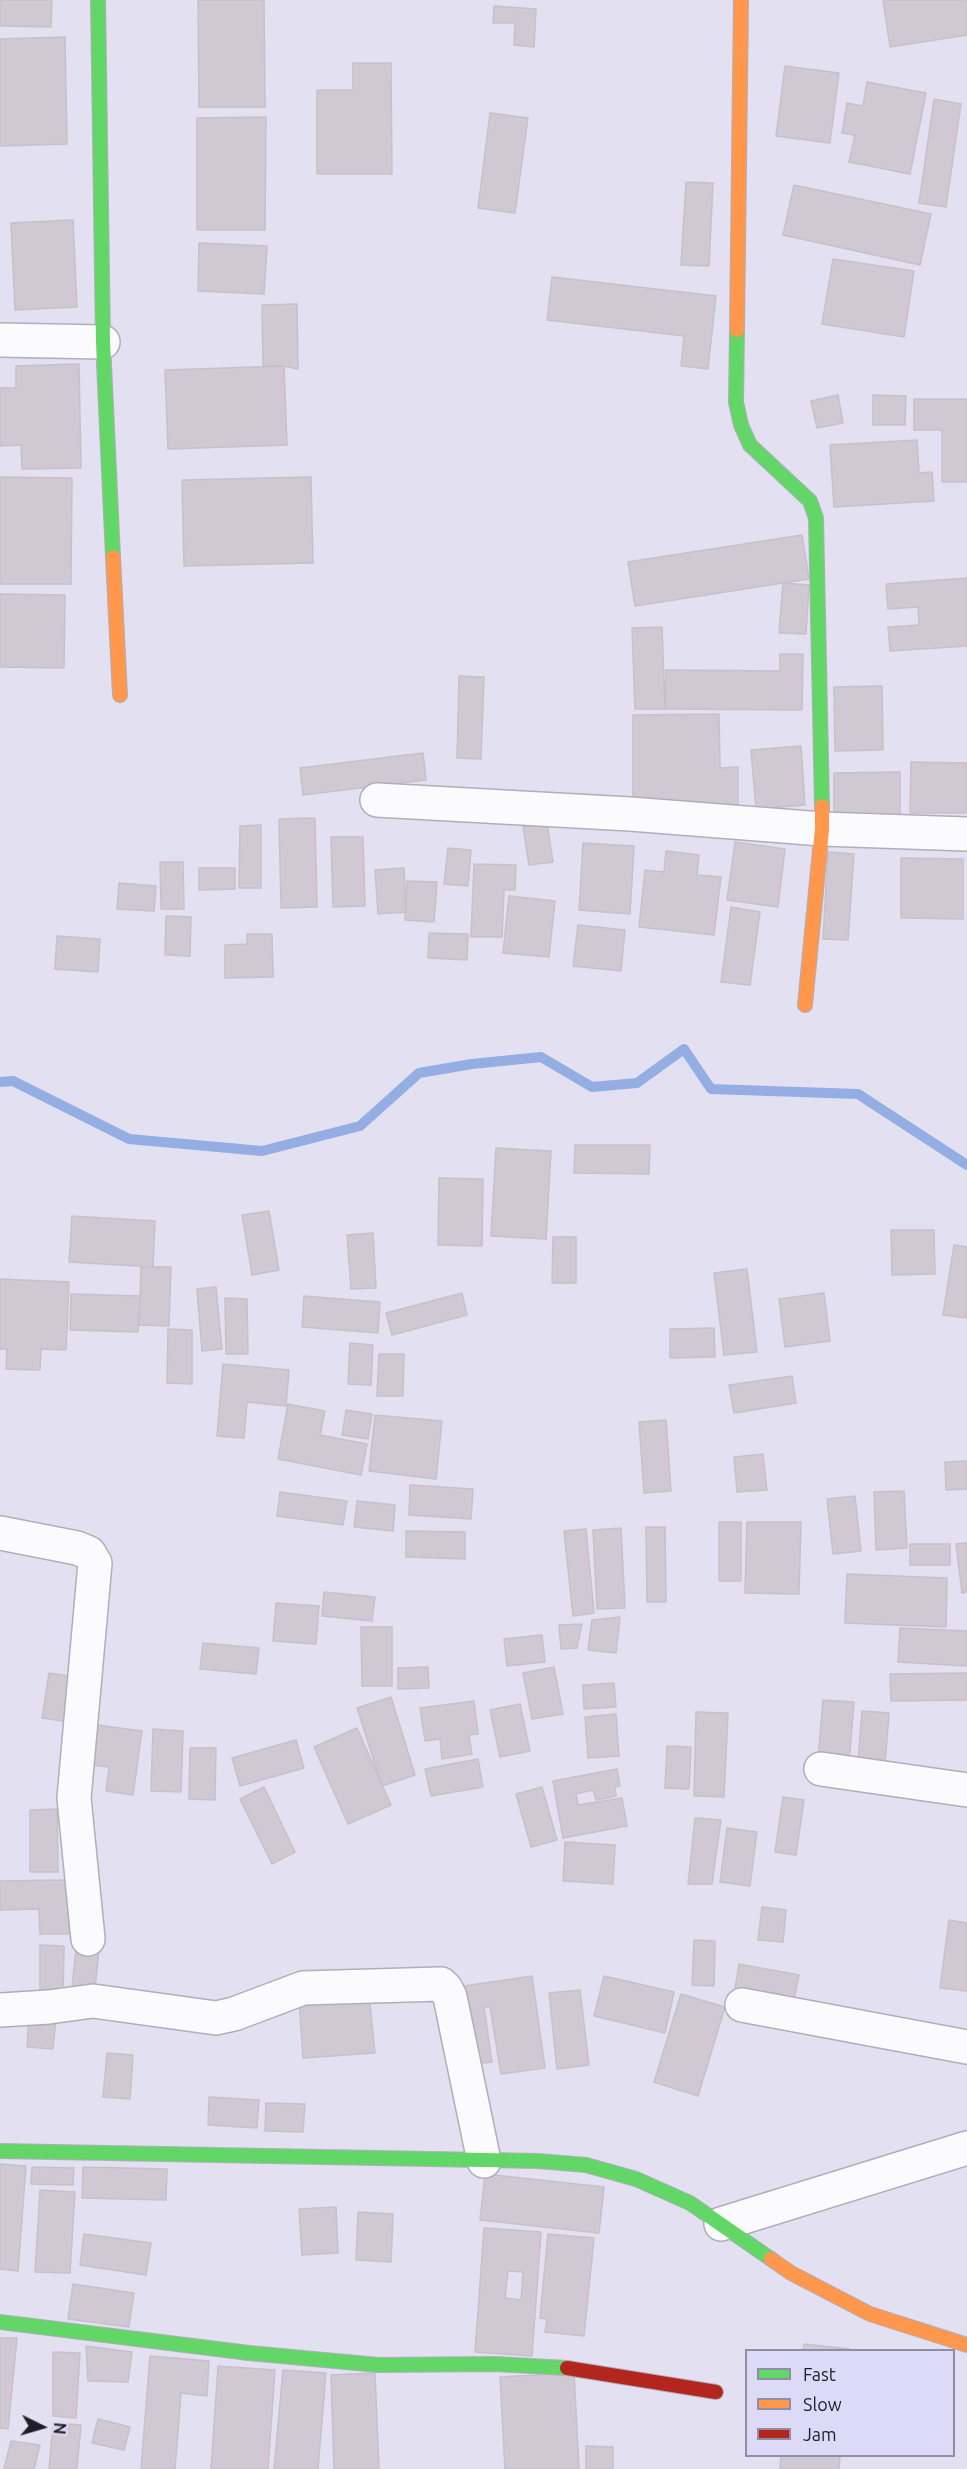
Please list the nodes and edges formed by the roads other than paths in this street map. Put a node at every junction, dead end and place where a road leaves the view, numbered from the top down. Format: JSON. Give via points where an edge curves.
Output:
{"nodes":[{"id":1,"x":98,"y":0,"type":"edge"},
{"id":2,"x":741,"y":0,"type":"edge"},
{"id":3,"x":0,"y":340,"type":"edge"},
{"id":4,"x":103,"y":342,"type":"junction"},
{"id":5,"x":120,"y":695,"type":"dead end"},
{"id":6,"x":377,"y":800,"type":"dead end"},
{"id":7,"x":822,"y":829,"type":"junction"},
{"id":8,"x":967,"y":834,"type":"edge"},
{"id":9,"x":804,"y":1005,"type":"dead end"},
{"id":10,"x":0,"y":1533,"type":"edge"},
{"id":11,"x":821,"y":1768,"type":"dead end"},
{"id":12,"x":967,"y":1790,"type":"edge"},
{"id":13,"x":88,"y":1939,"type":"dead end"},
{"id":14,"x":742,"y":2005,"type":"dead end"},
{"id":15,"x":0,"y":2010,"type":"edge"},
{"id":16,"x":967,"y":2047,"type":"edge"},
{"id":17,"x":967,"y":2148,"type":"edge"},
{"id":18,"x":0,"y":2151,"type":"edge"},
{"id":19,"x":484,"y":2161,"type":"junction"},
{"id":20,"x":721,"y":2224,"type":"junction"},
{"id":21,"x":0,"y":2322,"type":"edge"},
{"id":22,"x":967,"y":2345,"type":"edge"},
{"id":23,"x":716,"y":2392,"type":"dead end"}],
"edges":[{"from":1,"to":4,"type":"street"},
{"from":2,"to":7,"type":"street","via":[[736,402],[750,445],[810,501],[816,518]]},
{"from":3,"to":4,"type":"street"},
{"from":4,"to":5,"type":"street"},
{"from":6,"to":7,"type":"street"},
{"from":7,"to":8,"type":"street"},
{"from":7,"to":9,"type":"street"},
{"from":10,"to":13,"type":"street","via":[[77,1548],[89,1553],[95,1563],[74,1798]]},
{"from":11,"to":12,"type":"street"},
{"from":14,"to":16,"type":"street"},
{"from":15,"to":19,"type":"street","via":[[93,2001],[216,2018],[303,1988],[441,1984],[450,1997]]},
{"from":17,"to":20,"type":"street"},
{"from":18,"to":19,"type":"street"},
{"from":19,"to":20,"type":"street","via":[[586,2165],[636,2179],[690,2203]]},
{"from":20,"to":22,"type":"street","via":[[791,2273],[870,2314]]},
{"from":21,"to":23,"type":"street","via":[[249,2354],[378,2365],[572,2368]]}]}
